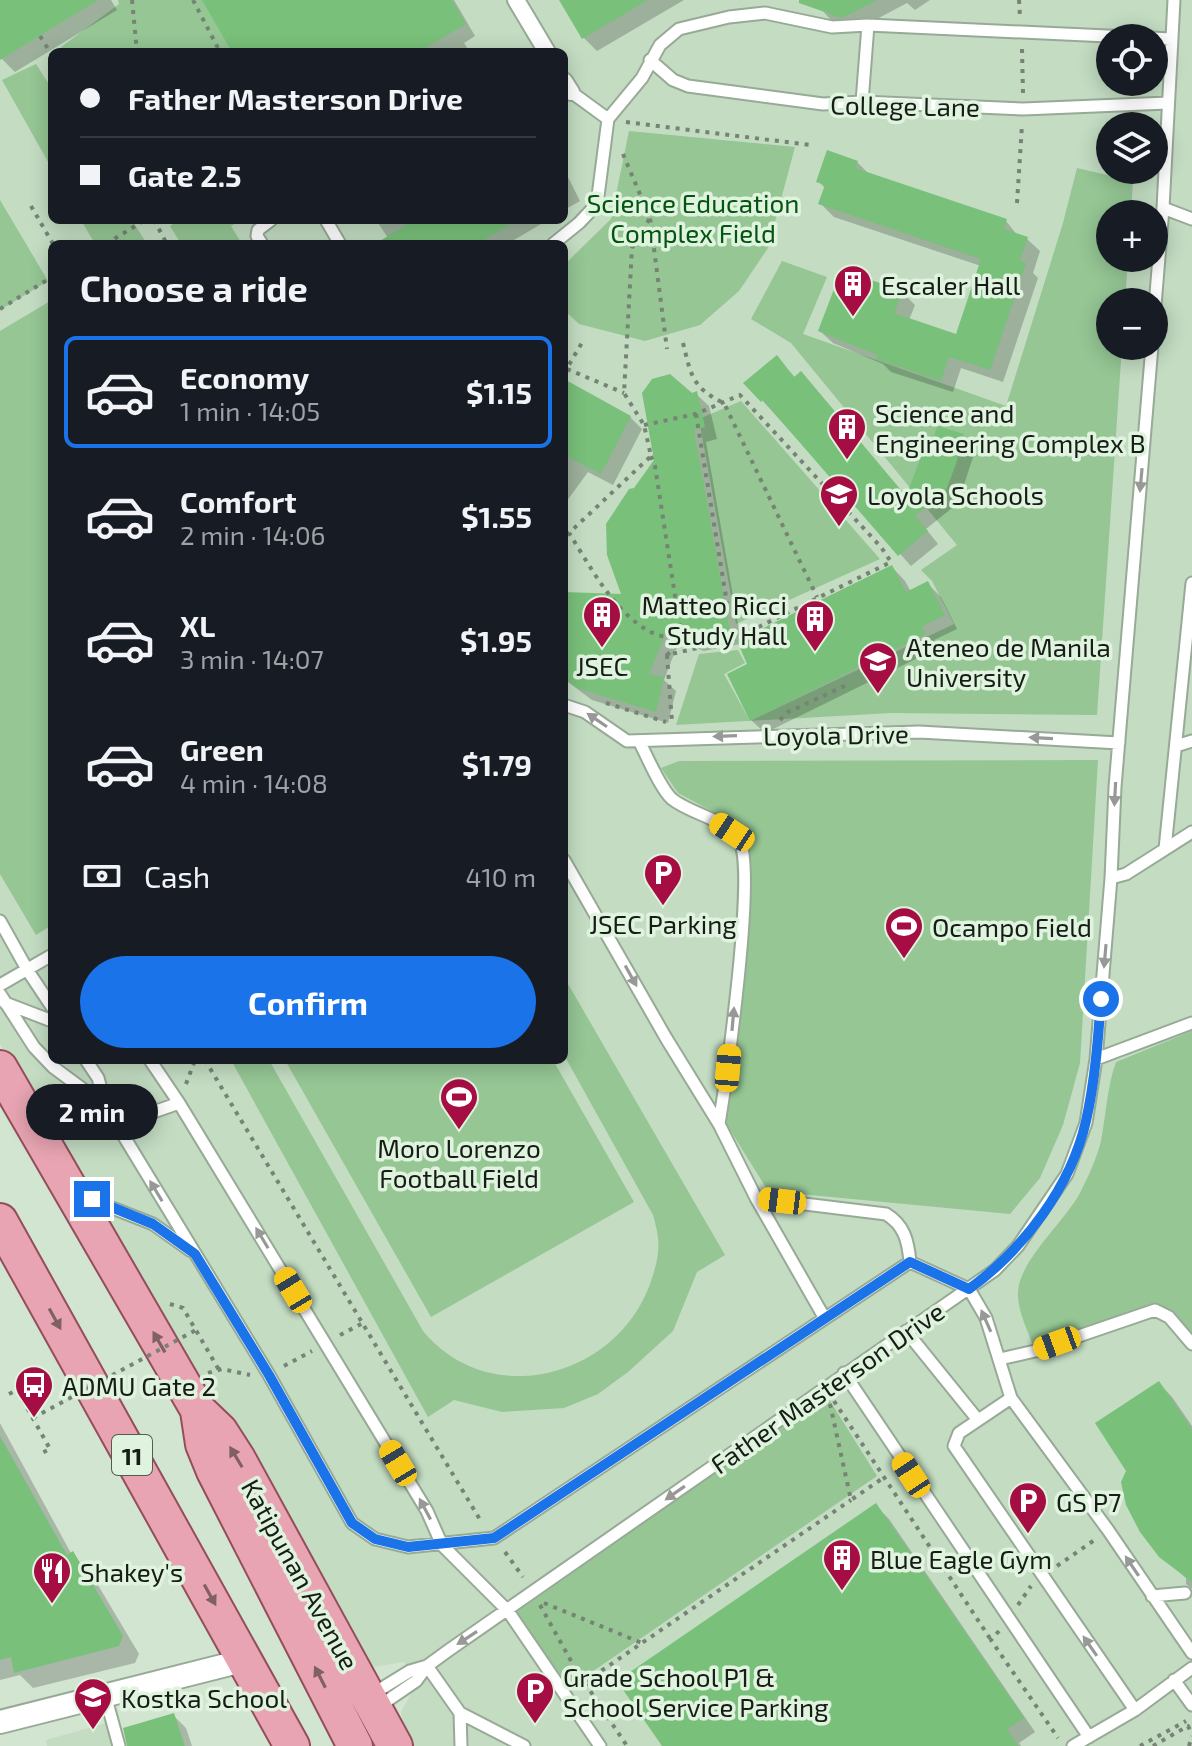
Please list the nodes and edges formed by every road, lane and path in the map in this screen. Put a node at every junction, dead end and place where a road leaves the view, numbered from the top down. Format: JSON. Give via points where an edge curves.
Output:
{"nodes":[{"id":1,"x":193,"y":0,"type":"edge"},
{"id":2,"x":516,"y":0,"type":"edge"},
{"id":3,"x":1174,"y":0,"type":"edge"},
{"id":4,"x":134,"y":1,"type":"edge"},
{"id":5,"x":868,"y":25,"type":"junction"},
{"id":6,"x":40,"y":36,"type":"dead end"},
{"id":7,"x":1172,"y":39,"type":"junction"},
{"id":8,"x":137,"y":48,"type":"edge"},
{"id":9,"x":218,"y":48,"type":"edge"},
{"id":10,"x":545,"y":48,"type":"edge"},
{"id":11,"x":48,"y":49,"type":"edge"},
{"id":12,"x":650,"y":60,"type":"junction"},
{"id":13,"x":568,"y":87,"type":"edge"},
{"id":14,"x":862,"y":102,"type":"junction"},
{"id":15,"x":1168,"y":103,"type":"junction"},
{"id":16,"x":608,"y":119,"type":"junction"},
{"id":17,"x":810,"y":145,"type":"dead end"},
{"id":18,"x":1163,"y":200,"type":"edge"},
{"id":19,"x":31,"y":206,"type":"dead end"},
{"id":20,"x":1168,"y":210,"type":"edge"},
{"id":21,"x":650,"y":218,"type":"junction"},
{"id":22,"x":1192,"y":219,"type":"edge"},
{"id":23,"x":138,"y":224,"type":"edge"},
{"id":24,"x":266,"y":224,"type":"edge"},
{"id":25,"x":51,"y":240,"type":"edge"},
{"id":26,"x":112,"y":240,"type":"edge"},
{"id":27,"x":260,"y":240,"type":"edge"},
{"id":28,"x":558,"y":240,"type":"edge"},
{"id":29,"x":48,"y":279,"type":"edge"},
{"id":30,"x":0,"y":309,"type":"edge"},
{"id":31,"x":583,"y":341,"type":"dead end"},
{"id":32,"x":683,"y":343,"type":"dead end"},
{"id":33,"x":667,"y":349,"type":"dead end"},
{"id":34,"x":1151,"y":360,"type":"edge"},
{"id":35,"x":568,"y":367,"type":"edge"},
{"id":36,"x":568,"y":372,"type":"edge"},
{"id":37,"x":624,"y":393,"type":"junction"},
{"id":38,"x":724,"y":403,"type":"junction"},
{"id":39,"x":696,"y":414,"type":"junction"},
{"id":40,"x":644,"y":425,"type":"junction"},
{"id":41,"x":651,"y":456,"type":"junction"},
{"id":42,"x":1192,"y":583,"type":"edge"},
{"id":43,"x":817,"y":597,"type":"junction"},
{"id":44,"x":727,"y":603,"type":"dead end"},
{"id":45,"x":682,"y":641,"type":"junction"},
{"id":46,"x":667,"y":655,"type":"junction"},
{"id":47,"x":849,"y":684,"type":"dead end"},
{"id":48,"x":605,"y":703,"type":"dead end"},
{"id":49,"x":568,"y":706,"type":"edge"},
{"id":50,"x":779,"y":721,"type":"dead end"},
{"id":51,"x":639,"y":741,"type":"junction"},
{"id":52,"x":1192,"y":741,"type":"edge"},
{"id":53,"x":1119,"y":743,"type":"junction"},
{"id":54,"x":1176,"y":746,"type":"junction"},
{"id":55,"x":1192,"y":832,"type":"edge"},
{"id":56,"x":1165,"y":849,"type":"junction"},
{"id":57,"x":568,"y":867,"type":"edge"},
{"id":58,"x":1111,"y":878,"type":"junction"},
{"id":59,"x":0,"y":921,"type":"edge"},
{"id":60,"x":48,"y":958,"type":"edge"},
{"id":61,"x":28,"y":971,"type":"junction"},
{"id":62,"x":0,"y":985,"type":"edge"},
{"id":63,"x":2,"y":999,"type":"edge"},
{"id":64,"x":48,"y":1001,"type":"edge"},
{"id":65,"x":48,"y":1019,"type":"edge"},
{"id":66,"x":1192,"y":1023,"type":"edge"},
{"id":67,"x":1096,"y":1059,"type":"junction"},
{"id":68,"x":48,"y":1062,"type":"edge"},
{"id":69,"x":50,"y":1064,"type":"edge"},
{"id":70,"x":89,"y":1064,"type":"edge"},
{"id":71,"x":153,"y":1064,"type":"edge"},
{"id":72,"x":207,"y":1064,"type":"edge"},
{"id":73,"x":0,"y":1068,"type":"edge"},
{"id":74,"x":179,"y":1103,"type":"junction"},
{"id":75,"x":108,"y":1114,"type":"junction"},
{"id":76,"x":719,"y":1124,"type":"junction"},
{"id":77,"x":117,"y":1125,"type":"junction"},
{"id":78,"x":73,"y":1192,"type":"junction"},
{"id":79,"x":756,"y":1198,"type":"junction"},
{"id":80,"x":0,"y":1221,"type":"edge"},
{"id":81,"x":195,"y":1254,"type":"junction"},
{"id":82,"x":910,"y":1262,"type":"junction"},
{"id":83,"x":969,"y":1289,"type":"junction"},
{"id":84,"x":183,"y":1308,"type":"dead end"},
{"id":85,"x":824,"y":1317,"type":"junction"},
{"id":86,"x":363,"y":1323,"type":"junction"},
{"id":87,"x":196,"y":1330,"type":"junction"},
{"id":88,"x":906,"y":1331,"type":"junction"},
{"id":89,"x":326,"y":1343,"type":"junction"},
{"id":90,"x":1192,"y":1344,"type":"edge"},
{"id":91,"x":1000,"y":1359,"type":"junction"},
{"id":92,"x":219,"y":1370,"type":"dead end"},
{"id":93,"x":844,"y":1373,"type":"junction"},
{"id":94,"x":9,"y":1394,"type":"dead end"},
{"id":95,"x":1011,"y":1398,"type":"junction"},
{"id":96,"x":198,"y":1410,"type":"junction"},
{"id":97,"x":33,"y":1418,"type":"junction"},
{"id":98,"x":978,"y":1420,"type":"junction"},
{"id":99,"x":42,"y":1453,"type":"dead end"},
{"id":100,"x":883,"y":1478,"type":"junction"},
{"id":101,"x":851,"y":1500,"type":"junction"},
{"id":102,"x":494,"y":1538,"type":"junction"},
{"id":103,"x":442,"y":1545,"type":"junction"},
{"id":104,"x":534,"y":1593,"type":"junction"},
{"id":105,"x":1185,"y":1593,"type":"dead end"},
{"id":106,"x":1152,"y":1596,"type":"junction"},
{"id":107,"x":508,"y":1611,"type":"junction"},
{"id":108,"x":1010,"y":1619,"type":"junction"},
{"id":109,"x":991,"y":1640,"type":"junction"},
{"id":110,"x":642,"y":1643,"type":"junction"},
{"id":111,"x":1192,"y":1653,"type":"edge"},
{"id":112,"x":246,"y":1660,"type":"junction"},
{"id":113,"x":427,"y":1666,"type":"junction"},
{"id":114,"x":1192,"y":1668,"type":"edge"},
{"id":115,"x":1174,"y":1680,"type":"junction"},
{"id":116,"x":584,"y":1682,"type":"junction"},
{"id":117,"x":105,"y":1695,"type":"junction"},
{"id":118,"x":372,"y":1702,"type":"junction"},
{"id":119,"x":1192,"y":1705,"type":"edge"},
{"id":120,"x":1135,"y":1710,"type":"junction"},
{"id":121,"x":460,"y":1713,"type":"junction"},
{"id":122,"x":1192,"y":1718,"type":"edge"},
{"id":123,"x":0,"y":1722,"type":"edge"},
{"id":124,"x":1169,"y":1734,"type":"junction"},
{"id":125,"x":1192,"y":1735,"type":"edge"},
{"id":126,"x":1089,"y":1737,"type":"junction"},
{"id":127,"x":119,"y":1746,"type":"edge"},
{"id":128,"x":292,"y":1746,"type":"edge"},
{"id":129,"x":355,"y":1746,"type":"edge"},
{"id":130,"x":395,"y":1746,"type":"edge"},
{"id":131,"x":461,"y":1746,"type":"edge"},
{"id":132,"x":524,"y":1746,"type":"edge"},
{"id":133,"x":600,"y":1746,"type":"edge"},
{"id":134,"x":627,"y":1746,"type":"edge"},
{"id":135,"x":1064,"y":1746,"type":"edge"},
{"id":136,"x":1073,"y":1746,"type":"edge"},
{"id":137,"x":1140,"y":1746,"type":"edge"},
{"id":138,"x":1153,"y":1746,"type":"edge"},
{"id":139,"x":1189,"y":1746,"type":"edge"}],
"edges":[{"from":1,"to":9,"type":"path"},
{"from":2,"to":10,"type":"street"},
{"from":3,"to":7,"type":"lane"},
{"from":4,"to":8,"type":"path"},
{"from":5,"to":7,"type":"lane"},
{"from":5,"to":12,"type":"lane","via":[[832,27],[765,13],[729,17],[679,29]]},
{"from":5,"to":14,"type":"lane"},
{"from":6,"to":11,"type":"path"},
{"from":7,"to":15,"type":"lane"},
{"from":12,"to":14,"type":"lane","name":"College Lane","via":[[673,80],[698,88],[823,104]]},
{"from":12,"to":16,"type":"lane"},
{"from":13,"to":16,"type":"lane"},
{"from":14,"to":15,"type":"lane","name":"College Lane","via":[[1023,109]]},
{"from":15,"to":18,"type":"lane"},
{"from":16,"to":17,"type":"path"},
{"from":16,"to":21,"type":"path"},
{"from":16,"to":28,"type":"lane","via":[[597,204]]},
{"from":19,"to":25,"type":"path"},
{"from":20,"to":22,"type":"lane"},
{"from":21,"to":33,"type":"path"},
{"from":21,"to":37,"type":"path","via":[[632,248]]},
{"from":23,"to":26,"type":"path"},
{"from":24,"to":27,"type":"lane","via":[[258,230]]},
{"from":29,"to":30,"type":"path"},
{"from":31,"to":35,"type":"path"},
{"from":32,"to":38,"type":"path","via":[[691,378],[705,394]]},
{"from":34,"to":53,"type":"lane","name":"Father Masterson Drive","one_way":true},
{"from":36,"to":37,"type":"path"},
{"from":37,"to":40,"type":"path"},
{"from":38,"to":39,"type":"path"},
{"from":38,"to":43,"type":"path"},
{"from":38,"to":43,"type":"path","via":[[740,395],[891,562]]},
{"from":39,"to":40,"type":"path"},
{"from":39,"to":44,"type":"path"},
{"from":40,"to":41,"type":"path"},
{"from":41,"to":45,"type":"path"},
{"from":41,"to":45,"type":"path","via":[[569,533],[618,605],[648,631]]},
{"from":42,"to":54,"type":"lane"},
{"from":43,"to":46,"type":"path","via":[[732,640]]},
{"from":45,"to":46,"type":"path"},
{"from":46,"to":48,"type":"path","via":[[672,726]]},
{"from":47,"to":50,"type":"path"},
{"from":51,"to":49,"type":"lane","name":"Loyola Drive","one_way":true,"via":[[627,741]]},
{"from":53,"to":51,"type":"lane","name":"Loyola Drive","one_way":true,"via":[[919,732]]},
{"from":76,"to":51,"type":"lane","one_way":true,"via":[[742,936],[743,848],[732,832],[672,799]]},
{"from":52,"to":54,"type":"lane"},
{"from":53,"to":58,"type":"lane","name":"Father Masterson Drive","one_way":true},
{"from":54,"to":56,"type":"lane"},
{"from":55,"to":56,"type":"lane"},
{"from":56,"to":58,"type":"lane"},
{"from":57,"to":76,"type":"lane","one_way":true},
{"from":58,"to":67,"type":"lane","name":"Father Masterson Drive","one_way":true},
{"from":59,"to":61,"type":"lane"},
{"from":60,"to":61,"type":"lane"},
{"from":61,"to":62,"type":"lane"},
{"from":61,"to":64,"type":"lane"},
{"from":63,"to":65,"type":"lane"},
{"from":63,"to":68,"type":"lane"},
{"from":66,"to":67,"type":"lane"},
{"from":67,"to":83,"type":"lane","name":"Father Masterson Drive","via":[[1086,1123],[1067,1174],[1018,1246]]},
{"from":69,"to":75,"type":"lane"},
{"from":70,"to":75,"type":"lane"},
{"from":71,"to":74,"type":"lane"},
{"from":72,"to":86,"type":"path"},
{"from":73,"to":78,"type":"main road","name":"Katipunan Avenue"},
{"from":74,"to":77,"type":"lane"},
{"from":89,"to":74,"type":"lane","one_way":true},
{"from":75,"to":77,"type":"lane"},
{"from":76,"to":79,"type":"lane"},
{"from":81,"to":77,"type":"lane","one_way":true},
{"from":78,"to":81,"type":"lane","via":[[153,1224]]},
{"from":96,"to":78,"type":"main road","name":"Katipunan Avenue","one_way":true},
{"from":79,"to":82,"type":"lane","via":[[886,1214],[899,1222]]},
{"from":79,"to":85,"type":"lane"},
{"from":80,"to":112,"type":"main road","number":"11","one_way":true,"via":[[13,1254]]},
{"from":81,"to":103,"type":"lane","via":[[352,1523],[375,1539],[408,1547]]},
{"from":82,"to":83,"type":"lane"},
{"from":82,"to":85,"type":"lane"},
{"from":83,"to":88,"type":"lane","name":"Father Masterson Drive"},
{"from":91,"to":83,"type":"lane","one_way":true},
{"from":84,"to":87,"type":"path","bridge":true},
{"from":85,"to":102,"type":"lane"},
{"from":86,"to":89,"type":"path"},
{"from":86,"to":102,"type":"path"},
{"from":87,"to":92,"type":"path","bridge":true},
{"from":87,"to":97,"type":"path","bridge":true},
{"from":88,"to":93,"type":"lane","name":"Father Masterson Drive"},
{"from":88,"to":98,"type":"lane"},
{"from":103,"to":89,"type":"lane","one_way":true},
{"from":90,"to":91,"type":"lane","via":[[1169,1317],[1155,1310]]},
{"from":91,"to":95,"type":"lane"},
{"from":93,"to":104,"type":"lane","name":"Father Masterson Drive","one_way":true},
{"from":93,"to":108,"type":"lane"},
{"from":94,"to":97,"type":"path","via":[[17,1390]]},
{"from":95,"to":98,"type":"lane"},
{"from":106,"to":95,"type":"lane","one_way":true},
{"from":118,"to":96,"type":"main road","name":"Katipunan Avenue","one_way":true,"via":[[238,1459]]},
{"from":129,"to":96,"type":"main road","name":"Katipunan Avenue","one_way":true,"via":[[214,1471]]},
{"from":97,"to":99,"type":"path","via":[[50,1449]]},
{"from":120,"to":98,"type":"lane","one_way":true,"via":[[954,1446],[959,1433]]},
{"from":100,"to":101,"type":"path"},
{"from":100,"to":101,"type":"path","via":[[827,1390]]},
{"from":100,"to":109,"type":"path"},
{"from":101,"to":110,"type":"path"},
{"from":102,"to":103,"type":"lane"},
{"from":102,"to":104,"type":"path"},
{"from":103,"to":107,"type":"lane"},
{"from":104,"to":107,"type":"lane","name":"Father Masterson Drive"},
{"from":105,"to":106,"type":"lane"},
{"from":106,"to":111,"type":"lane"},
{"from":107,"to":113,"type":"lane","name":"Father Masterson Drive","one_way":true},
{"from":107,"to":133,"type":"lane"},
{"from":108,"to":109,"type":"path"},
{"from":108,"to":126,"type":"lane"},
{"from":109,"to":135,"type":"path"},
{"from":110,"to":116,"type":"path"},
{"from":110,"to":116,"type":"path","via":[[538,1600]]},
{"from":112,"to":117,"type":"street"},
{"from":112,"to":128,"type":"main road","number":"11"},
{"from":113,"to":118,"type":"lane","name":"Father Masterson Drive","via":[[416,1681]]},
{"from":113,"to":121,"type":"lane"},
{"from":114,"to":115,"type":"lane"},
{"from":115,"to":119,"type":"lane"},
{"from":115,"to":120,"type":"lane"},
{"from":116,"to":134,"type":"path"},
{"from":117,"to":123,"type":"street"},
{"from":117,"to":127,"type":"lane"},
{"from":118,"to":130,"type":"main road","name":"Katipunan Avenue"},
{"from":120,"to":126,"type":"lane"},
{"from":121,"to":131,"type":"lane"},
{"from":121,"to":132,"type":"lane"},
{"from":122,"to":124,"type":"path"},
{"from":124,"to":125,"type":"path","via":[[1188,1726]]},
{"from":124,"to":137,"type":"path"},
{"from":124,"to":138,"type":"path"},
{"from":125,"to":139,"type":"path"},
{"from":126,"to":136,"type":"lane"}]}
